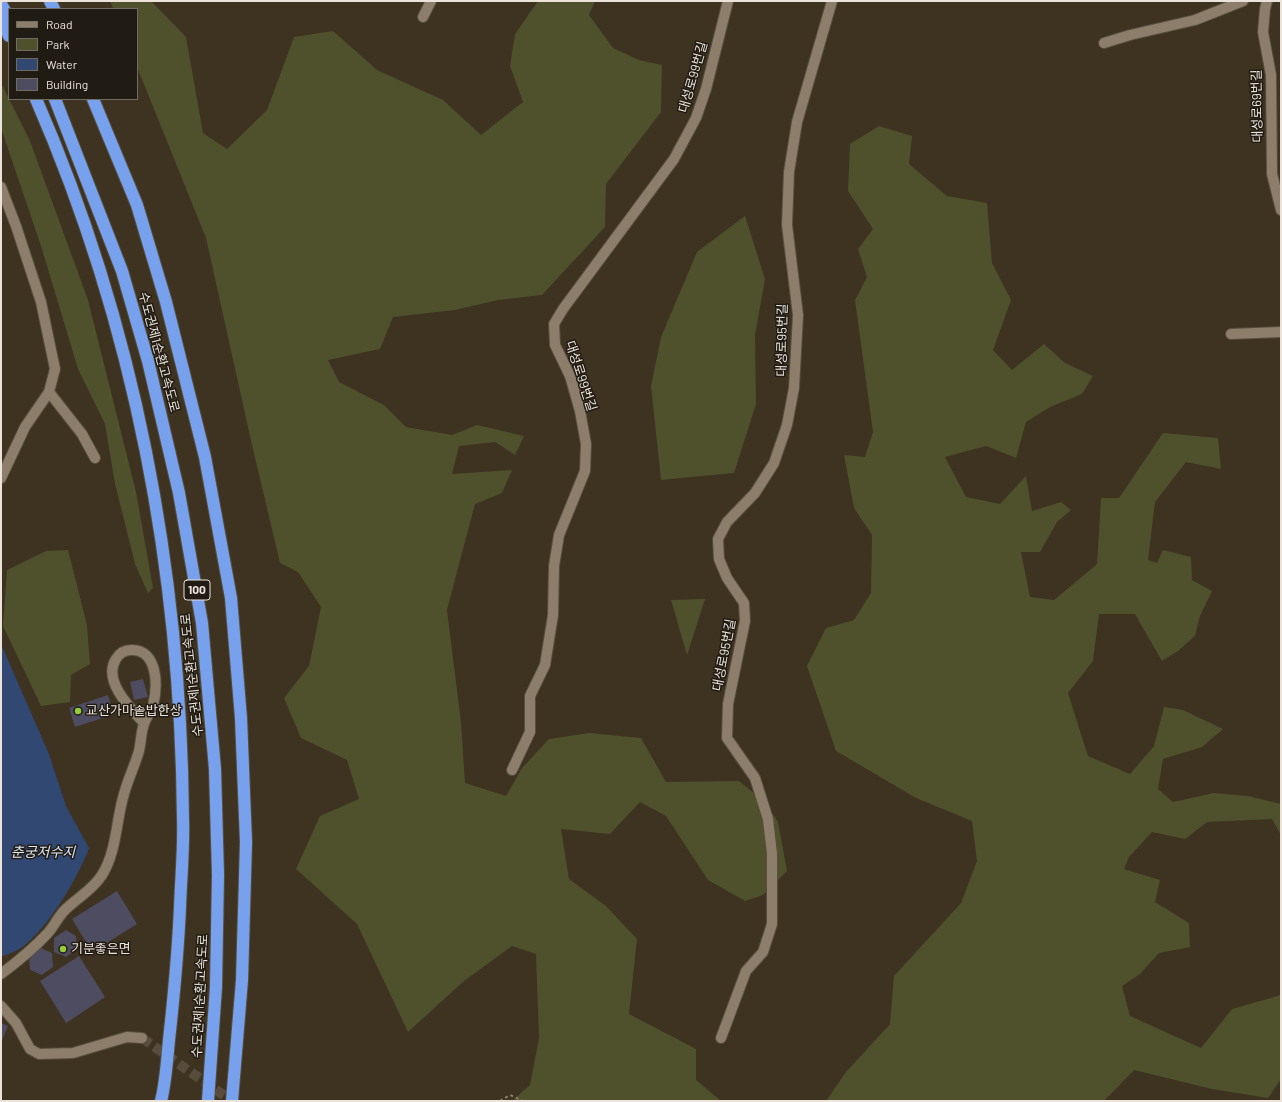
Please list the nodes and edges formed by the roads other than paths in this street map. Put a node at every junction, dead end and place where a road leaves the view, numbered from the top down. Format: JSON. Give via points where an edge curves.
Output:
{"nodes":[{"id":1,"x":431,"y":1,"type":"edge"},
{"id":2,"x":728,"y":1,"type":"edge"},
{"id":3,"x":832,"y":1,"type":"edge"},
{"id":4,"x":1243,"y":1,"type":"edge"},
{"id":5,"x":1267,"y":1,"type":"edge"},
{"id":6,"x":1,"y":4,"type":"edge"},
{"id":7,"x":8,"y":16,"type":"edge"},
{"id":8,"x":423,"y":17,"type":"dead end"},
{"id":9,"x":1,"y":18,"type":"edge"},
{"id":10,"x":8,"y":34,"type":"edge"},
{"id":11,"x":1104,"y":44,"type":"dead end"},
{"id":12,"x":36,"y":100,"type":"edge"},
{"id":13,"x":55,"y":100,"type":"edge"},
{"id":14,"x":93,"y":100,"type":"edge"},
{"id":15,"x":1,"y":187,"type":"edge"},
{"id":16,"x":1281,"y":210,"type":"edge"},
{"id":17,"x":1281,"y":332,"type":"edge"},
{"id":18,"x":1231,"y":334,"type":"dead end"},
{"id":19,"x":49,"y":392,"type":"junction"},
{"id":20,"x":95,"y":458,"type":"dead end"},
{"id":21,"x":1,"y":478,"type":"edge"},
{"id":22,"x":144,"y":724,"type":"junction"},
{"id":23,"x":512,"y":770,"type":"dead end"},
{"id":24,"x":1,"y":974,"type":"edge"},
{"id":25,"x":1,"y":1006,"type":"edge"},
{"id":26,"x":142,"y":1038,"type":"tunnel mouth"},
{"id":27,"x":721,"y":1038,"type":"dead end"},
{"id":28,"x":161,"y":1101,"type":"edge"},
{"id":29,"x":208,"y":1101,"type":"edge"},
{"id":30,"x":232,"y":1101,"type":"edge"}],
"edges":[{"from":1,"to":8,"type":"street"},
{"from":2,"to":23,"type":"street","name":"대성로99번길","via":[[706,89],[674,159],[554,324],[555,344],[570,376],[580,411],[586,444],[585,471],[560,535],[554,566],[553,615],[545,665],[530,696],[530,732]]},
{"from":3,"to":27,"type":"street","name":"대성로95번길","via":[[797,122],[789,172],[787,224],[798,316],[794,388],[787,425],[774,463],[755,493],[727,522],[718,539],[719,559],[727,578],[744,603],[745,621],[728,704],[727,738],[755,778],[768,819],[772,854],[772,924],[763,952],[746,970]]},
{"from":4,"to":11,"type":"street","via":[[1195,20],[1130,35]]},
{"from":5,"to":16,"type":"street","name":"대성로69번길","via":[[1264,9],[1264,32],[1271,75],[1272,174]]},
{"from":6,"to":7,"type":"highway"},
{"from":9,"to":10,"type":"highway"},
{"from":12,"to":28,"type":"highway","name":"수도권제1순환고속도로","number":"100","via":[[72,188],[100,269],[135,396],[158,511],[176,649],[184,821],[177,972]]},
{"from":13,"to":29,"type":"highway","name":"수도권제1순환고속도로","number":"100","via":[[122,271],[148,361],[179,493],[202,623],[215,769],[218,875],[216,987]]},
{"from":14,"to":30,"type":"highway","name":"수도권제1순환고속도로","number":"100","via":[[137,204],[166,302],[205,457],[231,598],[241,718],[246,842],[242,980]]},
{"from":15,"to":19,"type":"street","via":[[41,302],[55,369]]},
{"from":17,"to":18,"type":"street"},
{"from":19,"to":20,"type":"street","via":[[69,416]]},
{"from":19,"to":21,"type":"street","via":[[25,427]]},
{"from":22,"to":22,"type":"street","via":[[156,693],[153,664],[148,656],[130,650],[120,653],[112,672],[116,686],[126,703]]},
{"from":22,"to":24,"type":"street","via":[[139,751],[124,794],[103,874],[96,884],[63,912],[47,934]]},
{"from":25,"to":26,"type":"street","via":[[16,1023],[30,1049],[39,1054],[73,1053],[127,1037]]}]}
